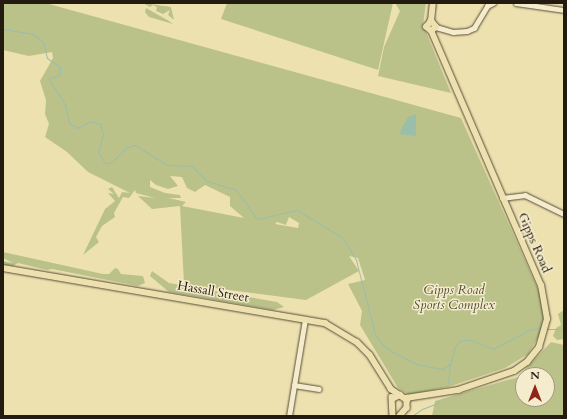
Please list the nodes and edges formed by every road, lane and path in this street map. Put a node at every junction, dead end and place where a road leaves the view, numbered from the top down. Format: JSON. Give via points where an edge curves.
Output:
{"nodes":[{"id":1,"x":433,"y":3,"type":"edge"},
{"id":2,"x":493,"y":3,"type":"edge"},
{"id":3,"x":516,"y":3,"type":"edge"},
{"id":4,"x":564,"y":10,"type":"edge"},
{"id":5,"x":431,"y":21,"type":"junction"},
{"id":6,"x":436,"y":27,"type":"junction"},
{"id":7,"x":431,"y":31,"type":"junction"},
{"id":8,"x":502,"y":198,"type":"junction"},
{"id":9,"x":564,"y":214,"type":"edge"},
{"id":10,"x":3,"y":268,"type":"edge"},
{"id":11,"x":305,"y":319,"type":"junction"},
{"id":12,"x":294,"y":385,"type":"junction"},
{"id":13,"x":319,"y":389,"type":"dead end"},
{"id":14,"x":391,"y":389,"type":"junction"},
{"id":15,"x":400,"y":395,"type":"junction"},
{"id":16,"x":423,"y":397,"type":"junction"},
{"id":17,"x":406,"y":398,"type":"junction"},
{"id":18,"x":392,"y":400,"type":"junction"},
{"id":19,"x":408,"y":406,"type":"junction"},
{"id":20,"x":392,"y":408,"type":"junction"},
{"id":21,"x":402,"y":414,"type":"edge"},
{"id":22,"x":289,"y":416,"type":"edge"},
{"id":23,"x":393,"y":416,"type":"edge"}],
"edges":[{"from":1,"to":5,"type":"main road"},
{"from":2,"to":6,"type":"street","via":[[487,6],[474,28],[467,31],[454,32]]},
{"from":3,"to":4,"type":"street"},
{"from":5,"to":6,"type":"main road"},
{"from":5,"to":7,"type":"main road","via":[[426,27]]},
{"from":6,"to":7,"type":"main road"},
{"from":7,"to":8,"type":"main road","name":"Gipps Road"},
{"from":8,"to":9,"type":"street","via":[[525,195]]},
{"from":8,"to":16,"type":"main road","name":"Gipps Road","via":[[543,291],[547,323],[545,333],[532,357],[514,371],[473,385]]},
{"from":10,"to":11,"type":"main road","name":"Hassall Street"},
{"from":11,"to":12,"type":"street"},
{"from":11,"to":14,"type":"main road","name":"Hassall Street","via":[[325,323],[357,342],[370,355]]},
{"from":12,"to":13,"type":"street"},
{"from":12,"to":22,"type":"street"},
{"from":14,"to":15,"type":"main road","name":"Hassall Street"},
{"from":14,"to":18,"type":"main road","name":"Hassall Street"},
{"from":15,"to":17,"type":"main road"},
{"from":15,"to":18,"type":"main road"},
{"from":16,"to":17,"type":"main road","name":"Gipps Road"},
{"from":16,"to":19,"type":"main road","name":"Gipps Road"},
{"from":17,"to":19,"type":"main road"},
{"from":18,"to":20,"type":"main road"},
{"from":19,"to":21,"type":"main road"},
{"from":20,"to":21,"type":"main road"},
{"from":20,"to":23,"type":"main road"}]}
